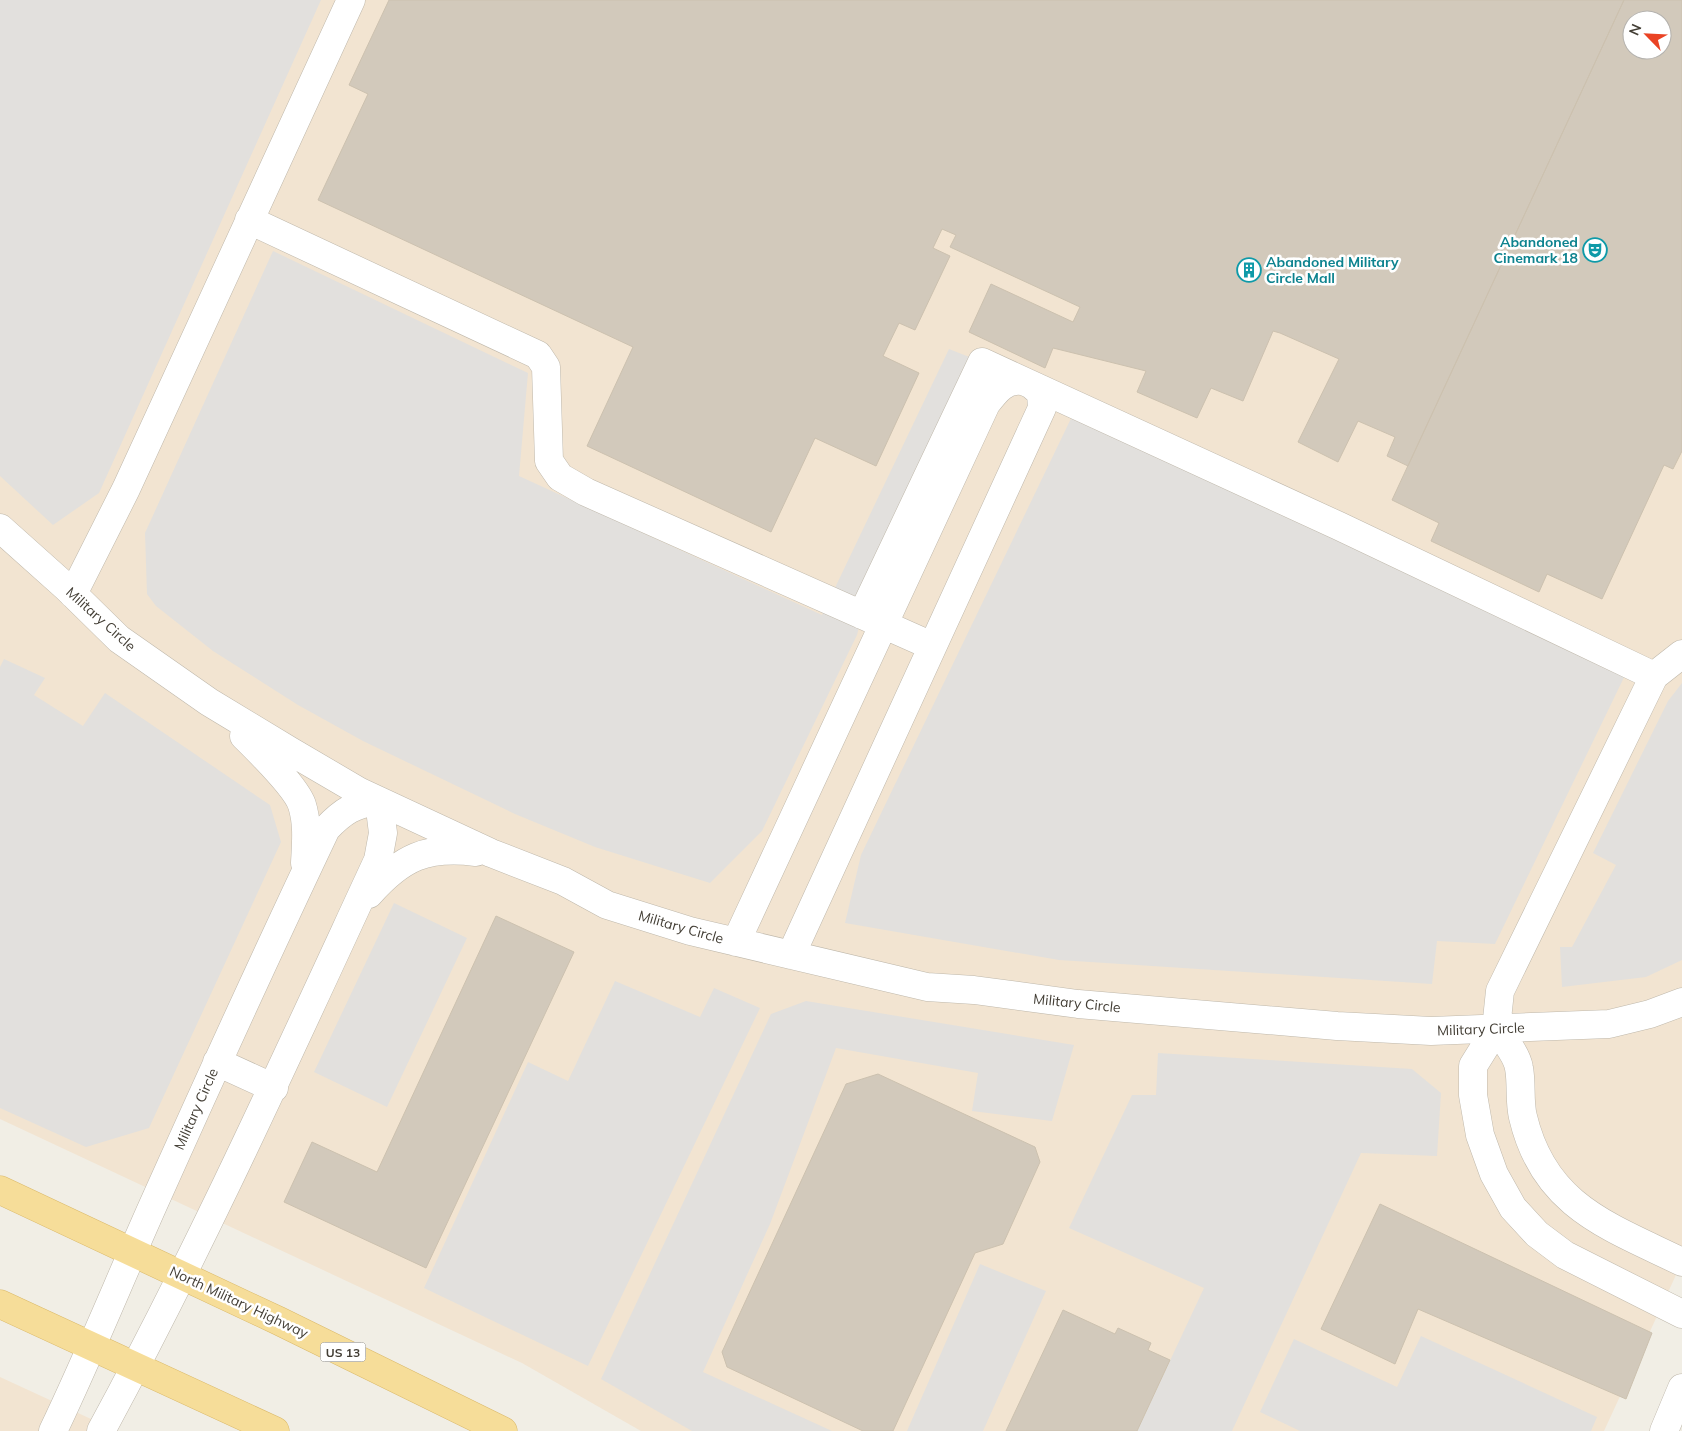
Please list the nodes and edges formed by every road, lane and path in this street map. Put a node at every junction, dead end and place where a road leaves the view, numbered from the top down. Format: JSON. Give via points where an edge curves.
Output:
{"nodes":[{"id":1,"x":351,"y":0,"type":"edge"},
{"id":2,"x":249,"y":220,"type":"junction"},
{"id":3,"x":1028,"y":383,"type":"junction"},
{"id":4,"x":0,"y":528,"type":"edge"},
{"id":5,"x":73,"y":594,"type":"junction"},
{"id":6,"x":873,"y":620,"type":"junction"},
{"id":7,"x":932,"y":646,"type":"junction"},
{"id":8,"x":1682,"y":654,"type":"edge"},
{"id":9,"x":1654,"y":676,"type":"junction"},
{"id":10,"x":209,"y":702,"type":"junction"},
{"id":11,"x":379,"y":801,"type":"junction"},
{"id":12,"x":491,"y":853,"type":"junction"},
{"id":13,"x":305,"y":873,"type":"junction"},
{"id":14,"x":356,"y":908,"type":"junction"},
{"id":15,"x":736,"y":942,"type":"junction"},
{"id":16,"x":791,"y":955,"type":"junction"},
{"id":17,"x":1682,"y":1002,"type":"edge"},
{"id":18,"x":1496,"y":1029,"type":"junction"},
{"id":19,"x":217,"y":1062,"type":"junction"},
{"id":20,"x":274,"y":1088,"type":"junction"},
{"id":21,"x":0,"y":1190,"type":"edge"},
{"id":22,"x":132,"y":1252,"type":"junction"},
{"id":23,"x":1682,"y":1262,"type":"edge"},
{"id":24,"x":182,"y":1275,"type":"junction"},
{"id":25,"x":0,"y":1304,"type":"edge"},
{"id":26,"x":1682,"y":1314,"type":"edge"},
{"id":27,"x":93,"y":1348,"type":"junction"},
{"id":28,"x":136,"y":1367,"type":"junction"},
{"id":29,"x":1682,"y":1388,"type":"edge"},
{"id":30,"x":53,"y":1431,"type":"edge"},
{"id":31,"x":102,"y":1431,"type":"edge"},
{"id":32,"x":275,"y":1431,"type":"edge"},
{"id":33,"x":503,"y":1431,"type":"edge"},
{"id":34,"x":1664,"y":1431,"type":"edge"}],
"edges":[{"from":1,"to":2,"type":"street"},
{"from":2,"to":5,"type":"street","via":[[126,489]]},
{"from":2,"to":6,"type":"street","via":[[538,355],[546,367],[549,461],[560,477],[586,492]]},
{"from":3,"to":6,"type":"street","via":[[1014,380],[999,387],[986,404]]},
{"from":3,"to":7,"type":"street","via":[[1041,393],[1042,408]]},
{"from":3,"to":9,"type":"street"},
{"from":4,"to":5,"type":"street","name":"Military Circle"},
{"from":5,"to":10,"type":"street","name":"Military Circle","via":[[120,639]]},
{"from":6,"to":7,"type":"street"},
{"from":6,"to":15,"type":"street"},
{"from":7,"to":16,"type":"street"},
{"from":8,"to":9,"type":"street"},
{"from":9,"to":18,"type":"street","via":[[1500,991]]},
{"from":10,"to":11,"type":"street","name":"Military Circle"},
{"from":10,"to":13,"type":"street","name":"Military Circle","via":[[272,764],[302,803],[306,832]]},
{"from":11,"to":12,"type":"street","name":"Military Circle"},
{"from":11,"to":13,"type":"street","name":"Military Circle","via":[[364,802],[340,814],[326,829]]},
{"from":11,"to":14,"type":"street","name":"Military Circle","via":[[382,833],[378,860]]},
{"from":12,"to":14,"type":"street","name":"Military Circle","via":[[450,848],[411,857],[386,875]]},
{"from":12,"to":15,"type":"street","name":"Military Circle","via":[[563,881],[607,905]]},
{"from":13,"to":19,"type":"street","name":"Military Circle"},
{"from":14,"to":20,"type":"street","name":"Military Circle"},
{"from":15,"to":16,"type":"street","name":"Military Circle"},
{"from":16,"to":18,"type":"street","name":"Military Circle","via":[[927,987],[1078,1004],[1337,1026],[1431,1031]]},
{"from":17,"to":18,"type":"street","name":"Military Circle","via":[[1609,1024]]},
{"from":18,"to":23,"type":"street","via":[[1519,1067],[1520,1105],[1528,1138],[1544,1170],[1560,1191],[1584,1213],[1601,1223]]},
{"from":18,"to":26,"type":"street","via":[[1473,1066],[1473,1095],[1482,1143],[1494,1174],[1514,1208],[1537,1234],[1565,1255]]},
{"from":19,"to":20,"type":"street"},
{"from":19,"to":22,"type":"street","name":"Military Circle"},
{"from":20,"to":24,"type":"street","name":"Military Circle"},
{"from":21,"to":22,"type":"main road","name":"North Military Highway","number":"US 13"},
{"from":22,"to":24,"type":"main road","name":"North Military Highway","number":"US 13"},
{"from":22,"to":27,"type":"street","name":"Military Circle"},
{"from":24,"to":28,"type":"street","name":"Military Circle"},
{"from":24,"to":33,"type":"main road","name":"North Military Highway","number":"US 13"},
{"from":25,"to":27,"type":"main road"},
{"from":27,"to":28,"type":"main road"},
{"from":27,"to":30,"type":"street","name":"Military Circle"},
{"from":28,"to":31,"type":"street","name":"Military Circle"},
{"from":28,"to":32,"type":"main road"},
{"from":29,"to":34,"type":"street"}]}
